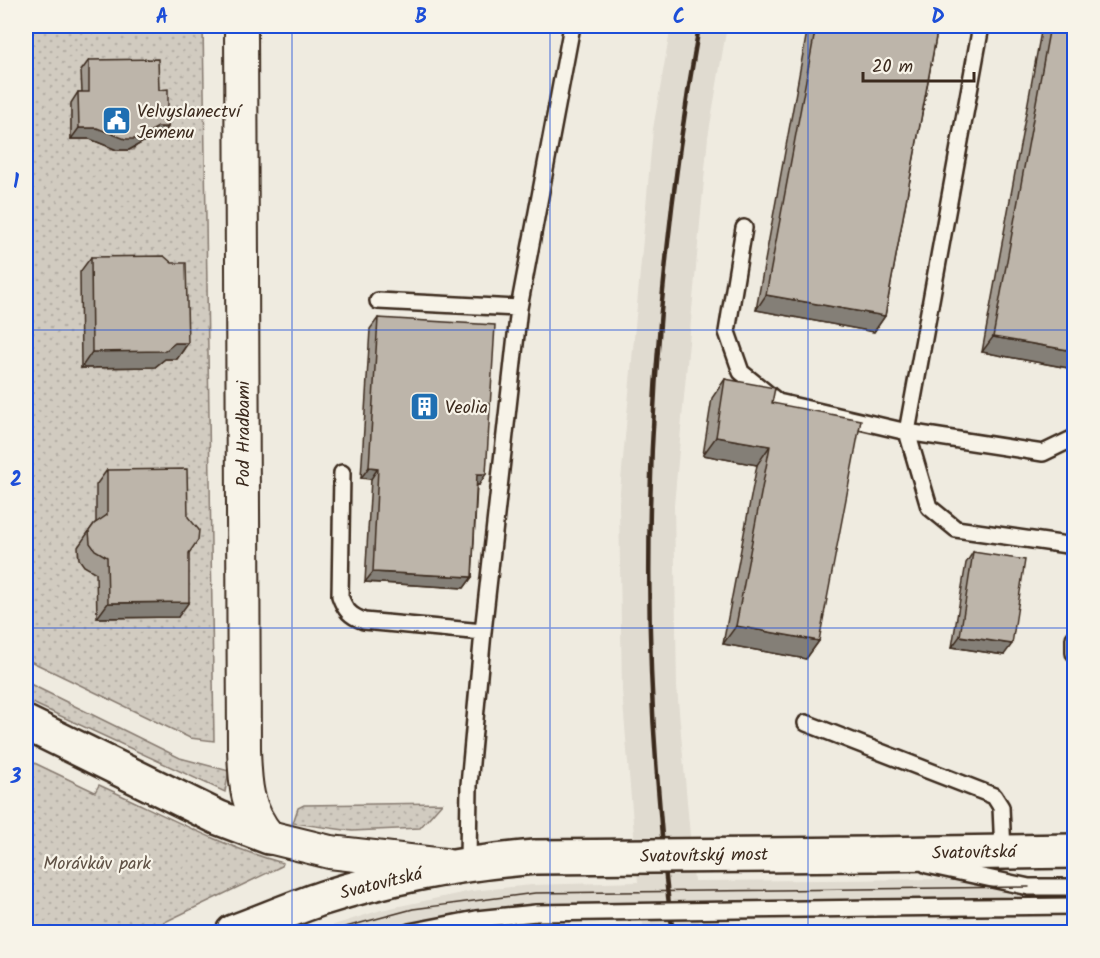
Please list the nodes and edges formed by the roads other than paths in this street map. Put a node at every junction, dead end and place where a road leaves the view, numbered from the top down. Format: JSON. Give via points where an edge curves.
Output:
{"nodes":[{"id":1,"x":241,"y":26,"type":"edge"},
{"id":2,"x":572,"y":26,"type":"edge"},
{"id":3,"x":981,"y":26,"type":"edge"},
{"id":4,"x":744,"y":228,"type":"dead end"},
{"id":5,"x":378,"y":301,"type":"dead end"},
{"id":6,"x":519,"y":308,"type":"junction"},
{"id":7,"x":907,"y":432,"type":"junction"},
{"id":8,"x":1074,"y":438,"type":"edge"},
{"id":9,"x":342,"y":472,"type":"dead end"},
{"id":10,"x":1074,"y":546,"type":"edge"},
{"id":11,"x":483,"y":632,"type":"junction"},
{"id":12,"x":1074,"y":638,"type":"edge"},
{"id":13,"x":1074,"y":653,"type":"edge"},
{"id":14,"x":26,"y":723,"type":"edge"},
{"id":15,"x":806,"y":723,"type":"dead end"},
{"id":16,"x":269,"y":837,"type":"junction"},
{"id":17,"x":1074,"y":851,"type":"edge"},
{"id":18,"x":1003,"y":852,"type":"junction"},
{"id":19,"x":873,"y":854,"type":"junction"},
{"id":20,"x":535,"y":857,"type":"joint"},
{"id":21,"x":461,"y":864,"type":"junction"},
{"id":22,"x":1074,"y":887,"type":"edge"},
{"id":23,"x":1074,"y":906,"type":"edge"},
{"id":24,"x":233,"y":933,"type":"edge"},
{"id":25,"x":409,"y":933,"type":"edge"}],
"edges":[{"from":1,"to":16,"type":"street","name":"Pod Hradbami","via":[[245,785],[252,813]]},
{"from":2,"to":6,"type":"lane"},
{"from":3,"to":7,"type":"lane"},
{"from":4,"to":7,"type":"lane","via":[[727,332],[741,372],[778,402]]},
{"from":5,"to":6,"type":"lane"},
{"from":6,"to":11,"type":"lane"},
{"from":7,"to":8,"type":"lane","via":[[1044,453]]},
{"from":7,"to":10,"type":"lane","via":[[929,507],[956,529]]},
{"from":9,"to":11,"type":"lane","via":[[340,596],[352,617]]},
{"from":11,"to":21,"type":"lane"},
{"from":12,"to":13,"type":"lane"},
{"from":14,"to":16,"type":"main road","via":[[219,818]]},
{"from":15,"to":18,"type":"lane","via":[[994,796],[1001,807]]},
{"from":16,"to":21,"type":"street","via":[[330,852]]},
{"from":17,"to":18,"type":"main road","name":"Svatovítská"},
{"from":18,"to":19,"type":"main road","name":"Svatovítská"},
{"from":19,"to":20,"type":"main road","name":"Svatovítský most","bridge":true},
{"from":19,"to":22,"type":"lane","via":[[1029,887]]},
{"from":20,"to":21,"type":"main road","name":"Svatovítská"},
{"from":21,"to":24,"type":"main road","name":"Svatovítská","via":[[321,899]]},
{"from":23,"to":25,"type":"lane","bridge":true,"via":[[536,913],[476,919]]}]}
